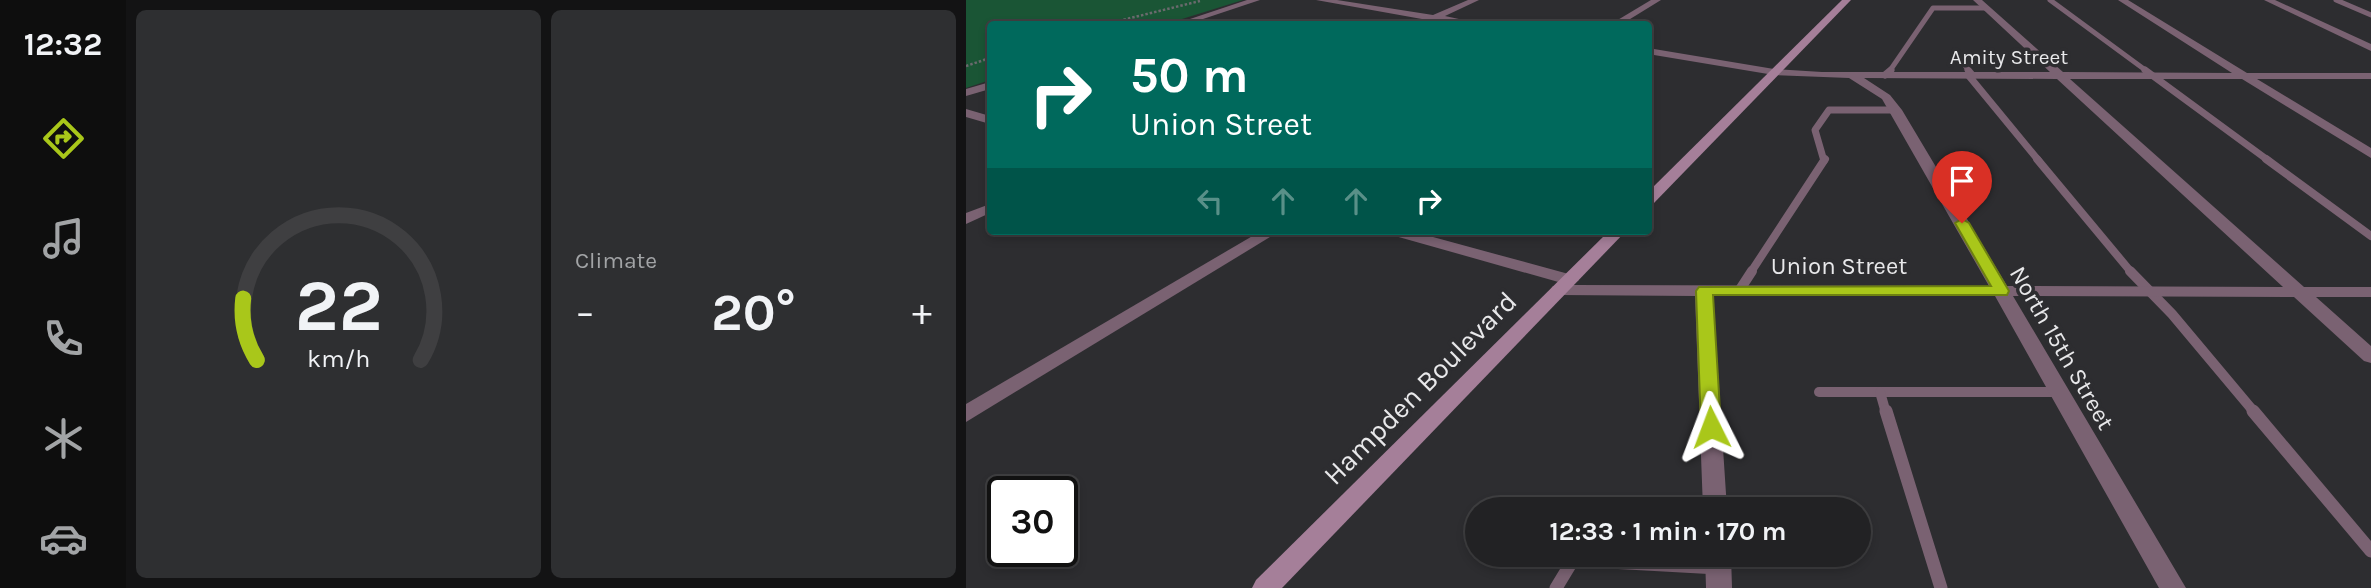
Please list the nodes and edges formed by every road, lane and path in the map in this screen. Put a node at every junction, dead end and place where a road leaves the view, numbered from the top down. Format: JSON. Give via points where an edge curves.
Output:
{"nodes":[{"id":1,"x":1205,"y":0,"type":"edge"},
{"id":2,"x":1256,"y":0,"type":"edge"},
{"id":3,"x":1320,"y":0,"type":"edge"},
{"id":4,"x":1475,"y":0,"type":"edge"},
{"id":5,"x":1657,"y":0,"type":"edge"},
{"id":6,"x":1847,"y":0,"type":"edge"},
{"id":7,"x":2049,"y":0,"type":"edge"},
{"id":8,"x":2122,"y":0,"type":"edge"},
{"id":9,"x":2268,"y":0,"type":"edge"},
{"id":10,"x":2336,"y":0,"type":"edge"},
{"id":11,"x":1981,"y":4,"type":"edge"},
{"id":12,"x":2371,"y":15,"type":"edge"},
{"id":13,"x":1434,"y":18,"type":"junction"},
{"id":14,"x":1118,"y":21,"type":"edge"},
{"id":15,"x":1190,"y":21,"type":"edge"},
{"id":16,"x":1426,"y":21,"type":"edge"},
{"id":17,"x":1456,"y":21,"type":"edge"},
{"id":18,"x":1621,"y":21,"type":"edge"},
{"id":19,"x":2371,"y":48,"type":"edge"},
{"id":20,"x":1652,"y":52,"type":"edge"},
{"id":21,"x":1954,"y":52,"type":"dead end"},
{"id":22,"x":987,"y":59,"type":"edge"},
{"id":23,"x":966,"y":66,"type":"edge"},
{"id":24,"x":1774,"y":72,"type":"junction"},
{"id":25,"x":1851,"y":75,"type":"junction"},
{"id":26,"x":1885,"y":75,"type":"junction"},
{"id":27,"x":1971,"y":76,"type":"junction"},
{"id":28,"x":2061,"y":76,"type":"junction"},
{"id":29,"x":2153,"y":76,"type":"junction"},
{"id":30,"x":2245,"y":76,"type":"junction"},
{"id":31,"x":2371,"y":76,"type":"edge"},
{"id":32,"x":987,"y":86,"type":"edge"},
{"id":33,"x":966,"y":93,"type":"edge"},
{"id":34,"x":1896,"y":110,"type":"junction"},
{"id":35,"x":966,"y":113,"type":"edge"},
{"id":36,"x":987,"y":119,"type":"edge"},
{"id":37,"x":2371,"y":153,"type":"edge"},
{"id":38,"x":1652,"y":197,"type":"edge"},
{"id":39,"x":987,"y":209,"type":"edge"},
{"id":40,"x":966,"y":219,"type":"edge"},
{"id":41,"x":1265,"y":235,"type":"edge"},
{"id":42,"x":1407,"y":235,"type":"edge"},
{"id":43,"x":1614,"y":235,"type":"edge"},
{"id":44,"x":2371,"y":236,"type":"edge"},
{"id":45,"x":1565,"y":285,"type":"junction"},
{"id":46,"x":1704,"y":291,"type":"junction"},
{"id":47,"x":1739,"y":291,"type":"junction"},
{"id":48,"x":2001,"y":291,"type":"junction"},
{"id":49,"x":2149,"y":291,"type":"junction"},
{"id":50,"x":2298,"y":291,"type":"junction"},
{"id":51,"x":2371,"y":292,"type":"edge"},
{"id":52,"x":2371,"y":357,"type":"edge"},
{"id":53,"x":1819,"y":392,"type":"dead end"},
{"id":54,"x":1880,"y":392,"type":"junction"},
{"id":55,"x":2060,"y":392,"type":"junction"},
{"id":56,"x":966,"y":414,"type":"edge"},
{"id":57,"x":1714,"y":497,"type":"edge"},
{"id":58,"x":2371,"y":551,"type":"edge"},
{"id":59,"x":1718,"y":570,"type":"edge"},
{"id":60,"x":1265,"y":588,"type":"edge"},
{"id":61,"x":1556,"y":588,"type":"edge"},
{"id":62,"x":1941,"y":588,"type":"edge"},
{"id":63,"x":2173,"y":588,"type":"edge"}],
"edges":[{"from":1,"to":14,"type":"path"},
{"from":2,"to":15,"type":"street"},
{"from":3,"to":13,"type":"street"},
{"from":4,"to":13,"type":"street"},
{"from":5,"to":18,"type":"street"},
{"from":6,"to":24,"type":"main road"},
{"from":7,"to":29,"type":"lane"},
{"from":8,"to":30,"type":"street"},
{"from":9,"to":19,"type":"street"},
{"from":10,"to":12,"type":"lane"},
{"from":11,"to":26,"type":"lane","via":[[1933,8]]},
{"from":11,"to":28,"type":"street"},
{"from":13,"to":16,"type":"street"},
{"from":13,"to":17,"type":"street"},
{"from":20,"to":24,"type":"street","name":"Amity Street"},
{"from":21,"to":27,"type":"lane"},
{"from":22,"to":23,"type":"path"},
{"from":24,"to":25,"type":"street","name":"Amity Street"},
{"from":24,"to":38,"type":"main road"},
{"from":25,"to":26,"type":"street","name":"Amity Street"},
{"from":25,"to":34,"type":"street","name":"North 15th Street","via":[[1886,97]]},
{"from":26,"to":27,"type":"street","name":"Amity Street"},
{"from":27,"to":28,"type":"street","name":"Amity Street"},
{"from":27,"to":49,"type":"lane"},
{"from":28,"to":29,"type":"street","name":"Amity Street"},
{"from":28,"to":50,"type":"street"},
{"from":29,"to":30,"type":"street","name":"Amity Street"},
{"from":29,"to":44,"type":"lane"},
{"from":30,"to":31,"type":"street","name":"Amity Street"},
{"from":30,"to":37,"type":"street"},
{"from":32,"to":33,"type":"street"},
{"from":34,"to":47,"type":"lane","via":[[1829,110],[1815,130],[1825,159]]},
{"from":34,"to":48,"type":"street","name":"North 15th Street"},
{"from":35,"to":36,"type":"street"},
{"from":39,"to":40,"type":"street"},
{"from":41,"to":56,"type":"street"},
{"from":42,"to":45,"type":"street","name":"Union Street"},
{"from":43,"to":45,"type":"main road","name":"Hampden Boulevard"},
{"from":45,"to":46,"type":"street","name":"Union Street"},
{"from":45,"to":60,"type":"main road","name":"Hampden Boulevard"},
{"from":46,"to":47,"type":"street","name":"Union Street"},
{"from":46,"to":57,"type":"street"},
{"from":47,"to":48,"type":"street","name":"Union Street"},
{"from":48,"to":49,"type":"street","name":"Union Street"},
{"from":48,"to":55,"type":"street","name":"North 15th Street"},
{"from":49,"to":50,"type":"street","name":"Union Street"},
{"from":49,"to":58,"type":"lane"},
{"from":50,"to":51,"type":"street","name":"Union Street"},
{"from":50,"to":52,"type":"street"},
{"from":53,"to":54,"type":"lane"},
{"from":54,"to":55,"type":"lane"},
{"from":54,"to":62,"type":"lane"},
{"from":55,"to":63,"type":"street","name":"North 15th Street"},
{"from":59,"to":61,"type":"lane","via":[[1573,560]]}]}
